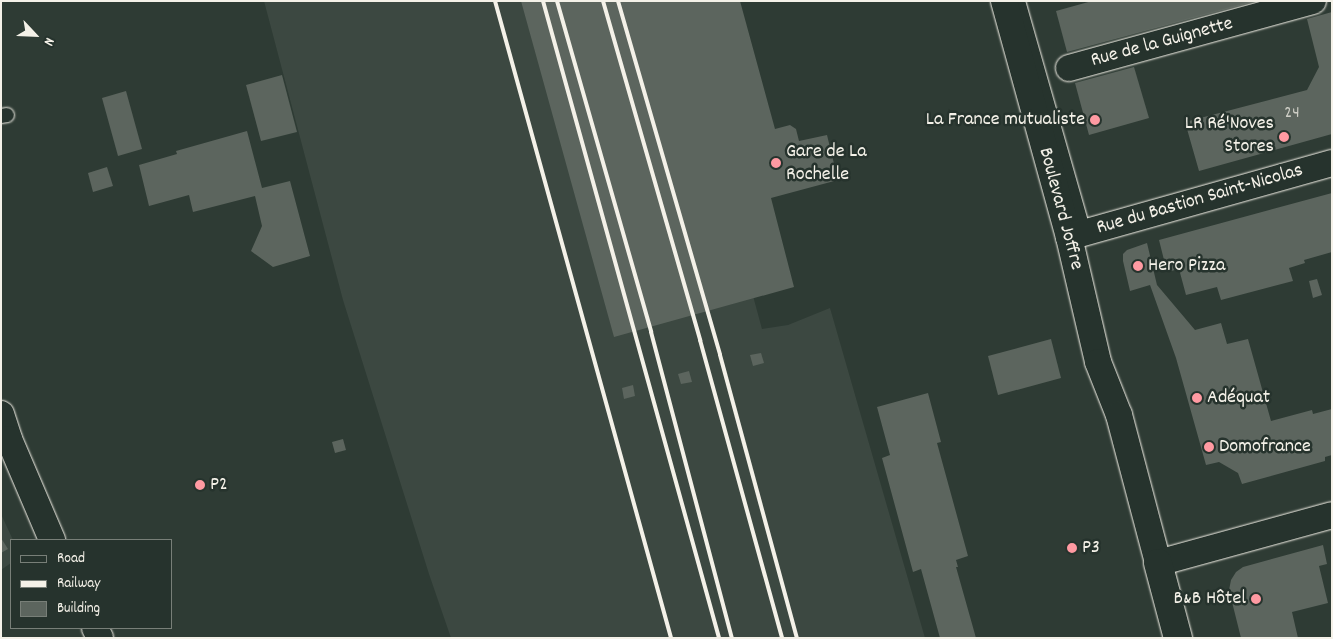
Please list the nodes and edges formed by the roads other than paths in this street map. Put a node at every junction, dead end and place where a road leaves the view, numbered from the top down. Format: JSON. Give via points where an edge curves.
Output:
{"nodes":[{"id":1,"x":1004,"y":1,"type":"edge"},
{"id":2,"x":1018,"y":1,"type":"edge"},
{"id":3,"x":1313,"y":1,"type":"edge"},
{"id":4,"x":1069,"y":68,"type":"dead end"},
{"id":5,"x":1332,"y":163,"type":"edge"},
{"id":6,"x":1076,"y":235,"type":"junction"},
{"id":7,"x":1,"y":414,"type":"edge"},
{"id":8,"x":1332,"y":515,"type":"edge"},
{"id":9,"x":52,"y":539,"type":"edge"},
{"id":10,"x":1158,"y":563,"type":"junction"},
{"id":11,"x":1178,"y":638,"type":"edge"}],
"edges":[{"from":1,"to":6,"type":"street","name":"Boulevard Joffre"},
{"from":2,"to":6,"type":"lane","name":"Boulevard Joffre"},
{"from":3,"to":4,"type":"street","name":"Rue de la Guignette"},
{"from":5,"to":6,"type":"street","name":"Rue du Bastion Saint-Nicolas"},
{"from":6,"to":10,"type":"street","name":"Boulevard Joffre","via":[[1114,349],[1119,415]]},
{"from":7,"to":9,"type":"street"},
{"from":8,"to":10,"type":"street"},
{"from":10,"to":11,"type":"main road","name":"Boulevard Joffre"}]}
